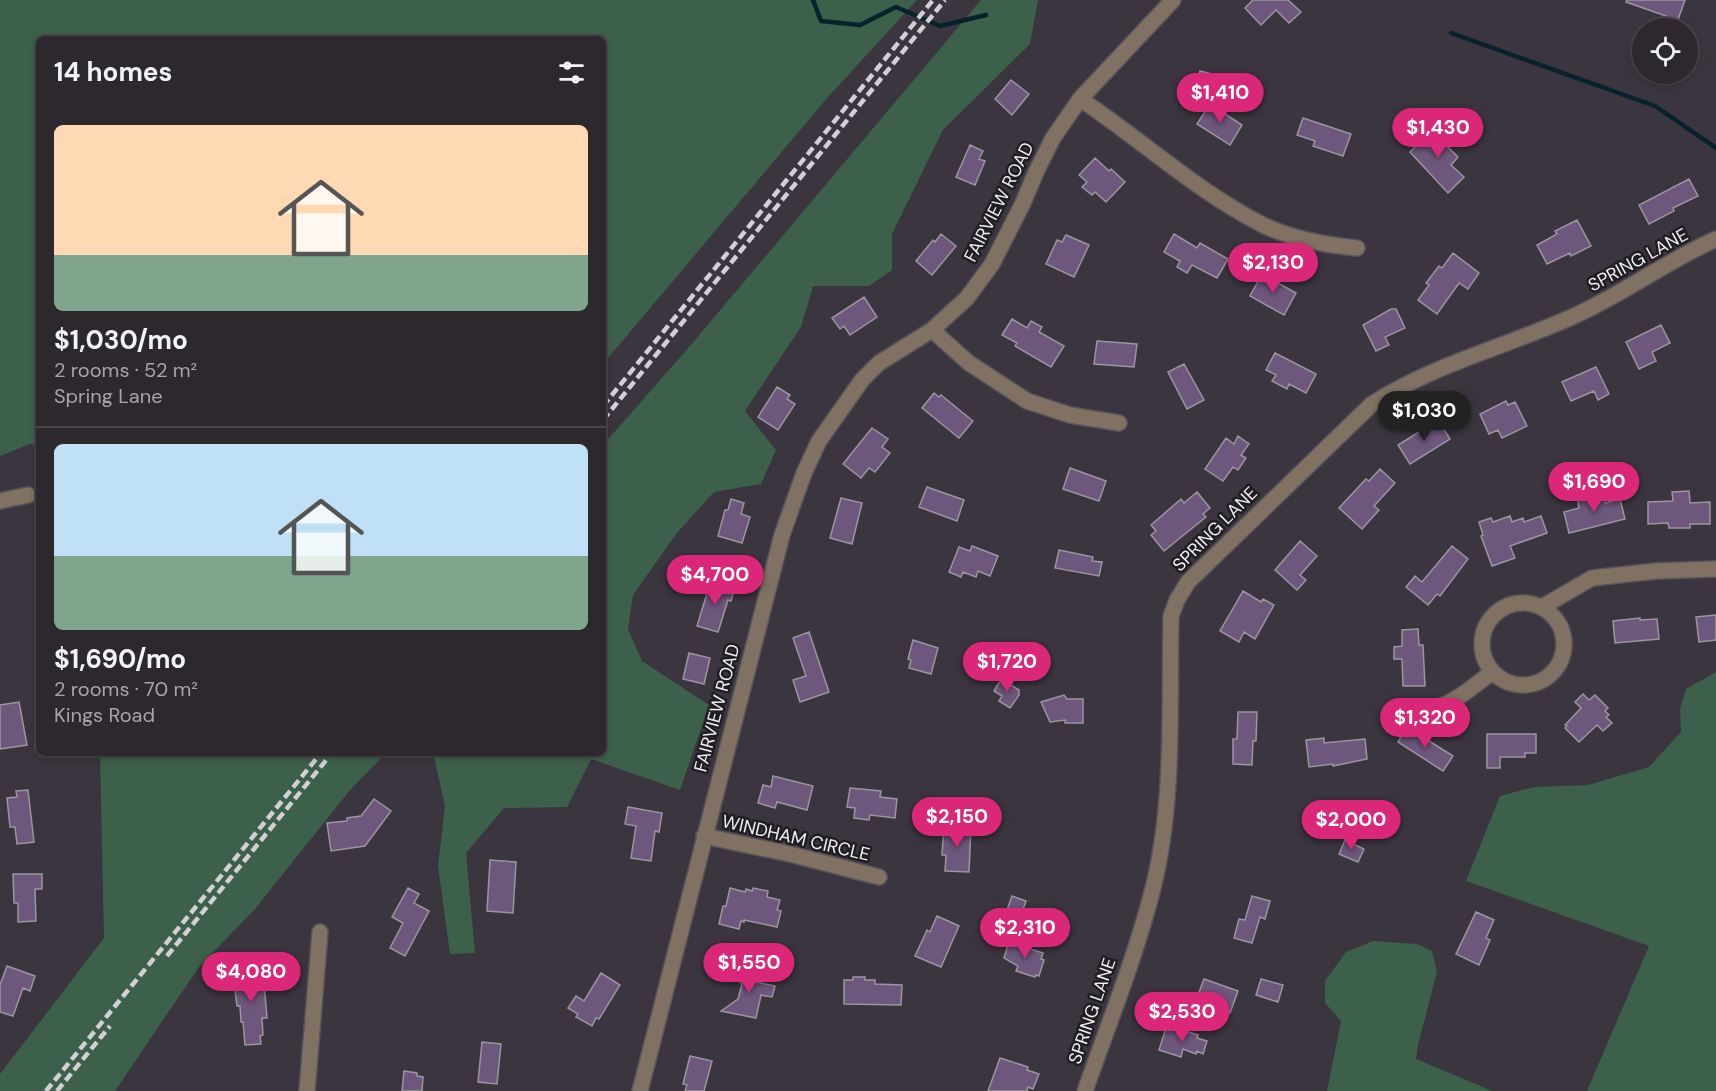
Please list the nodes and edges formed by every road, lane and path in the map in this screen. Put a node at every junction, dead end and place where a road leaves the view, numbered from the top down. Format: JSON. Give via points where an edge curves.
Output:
{"nodes":[{"id":1,"x":1173,"y":0,"type":"edge"},
{"id":2,"x":1080,"y":99,"type":"junction"},
{"id":3,"x":1716,"y":239,"type":"edge"},
{"id":4,"x":1357,"y":248,"type":"dead end"},
{"id":5,"x":932,"y":330,"type":"junction"},
{"id":6,"x":1119,"y":423,"type":"dead end"},
{"id":7,"x":28,"y":495,"type":"dead end"},
{"id":8,"x":0,"y":501,"type":"edge"},
{"id":9,"x":1716,"y":569,"type":"edge"},
{"id":10,"x":1542,"y":607,"type":"junction"},
{"id":11,"x":1492,"y":672,"type":"junction"},
{"id":12,"x":1392,"y":714,"type":"dead end"},
{"id":13,"x":704,"y":836,"type":"junction"},
{"id":14,"x":879,"y":877,"type":"dead end"},
{"id":15,"x":320,"y":932,"type":"dead end"},
{"id":16,"x":307,"y":1091,"type":"edge"},
{"id":17,"x":640,"y":1091,"type":"edge"},
{"id":18,"x":1085,"y":1091,"type":"edge"}],
"edges":[{"from":1,"to":2,"type":"street","name":"FAIRVIEW ROAD"},
{"from":2,"to":4,"type":"street","via":[[1155,156],[1264,225],[1321,244]]},
{"from":2,"to":5,"type":"street","name":"FAIRVIEW ROAD","via":[[1053,138],[992,264],[967,298]]},
{"from":3,"to":18,"type":"street","name":"SPRING LANE","via":[[1602,303],[1379,399],[1188,582],[1171,616],[1168,765],[1153,887]]},
{"from":5,"to":6,"type":"street","via":[[969,363],[1027,401],[1070,415]]},
{"from":5,"to":13,"type":"street","name":"FAIRVIEW ROAD","via":[[879,363],[862,380],[819,441],[804,473],[782,535]]},
{"from":7,"to":8,"type":"street"},
{"from":9,"to":10,"type":"street","via":[[1592,578]]},
{"from":10,"to":11,"type":"street","via":[[1514,604],[1500,609],[1490,619],[1481,646]]},
{"from":10,"to":11,"type":"street","via":[[1553,615],[1564,639],[1559,664],[1546,678],[1528,686],[1502,681]]},
{"from":11,"to":12,"type":"street","via":[[1446,706],[1416,714]]},
{"from":13,"to":14,"type":"street","name":"WINDHAM CIRCLE"},
{"from":13,"to":17,"type":"street","name":"FAIRVIEW ROAD"},
{"from":15,"to":16,"type":"street"}]}
